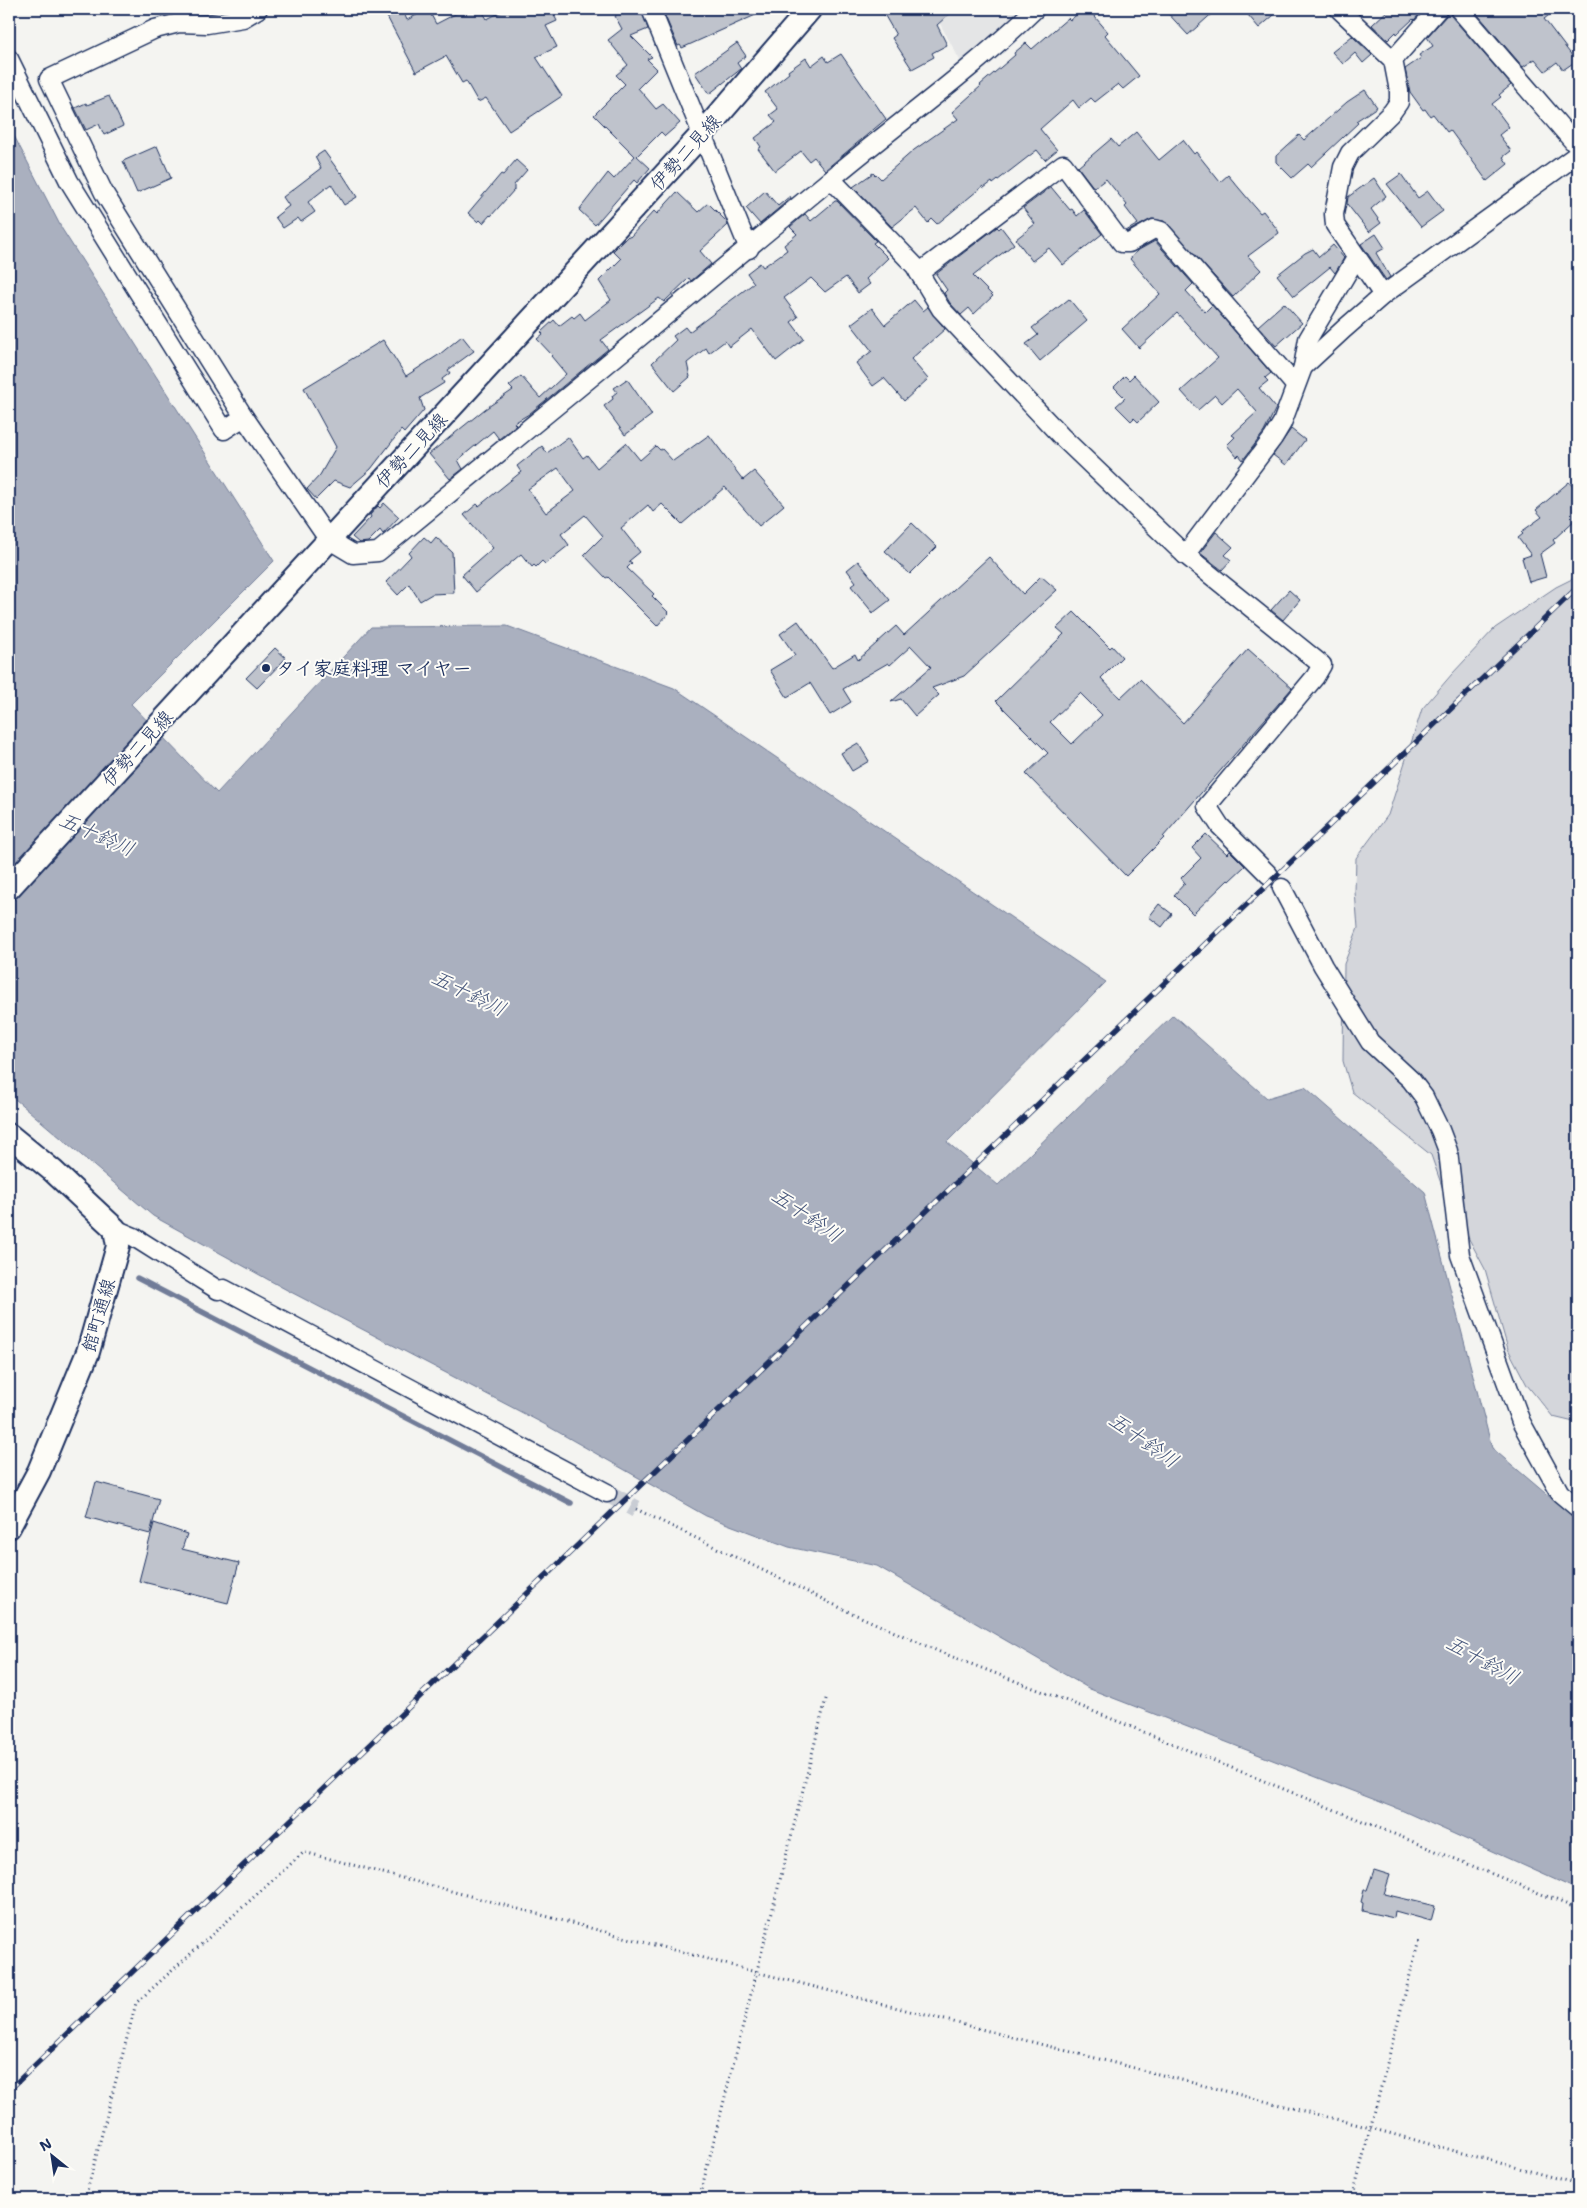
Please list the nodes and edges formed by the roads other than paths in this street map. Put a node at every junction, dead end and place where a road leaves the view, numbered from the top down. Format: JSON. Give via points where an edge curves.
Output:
{"nodes":[{"id":1,"x":258,"y":9,"type":"edge"},
{"id":2,"x":651,"y":9,"type":"edge"},
{"id":3,"x":810,"y":9,"type":"edge"},
{"id":4,"x":1035,"y":9,"type":"edge"},
{"id":5,"x":1339,"y":9,"type":"edge"},
{"id":6,"x":1438,"y":9,"type":"edge"},
{"id":7,"x":1460,"y":9,"type":"edge"},
{"id":8,"x":9,"y":59,"type":"edge"},
{"id":9,"x":1393,"y":60,"type":"junction"},
{"id":10,"x":703,"y":133,"type":"junction"},
{"id":11,"x":1578,"y":147,"type":"edge"},
{"id":12,"x":1578,"y":154,"type":"edge"},
{"id":13,"x":831,"y":178,"type":"junction"},
{"id":14,"x":750,"y":249,"type":"junction"},
{"id":15,"x":1356,"y":258,"type":"junction"},
{"id":16,"x":919,"y":273,"type":"junction"},
{"id":17,"x":1383,"y":294,"type":"junction"},
{"id":18,"x":1303,"y":367,"type":"junction"},
{"id":19,"x":1295,"y":384,"type":"junction"},
{"id":20,"x":244,"y":417,"type":"junction"},
{"id":21,"x":328,"y":539,"type":"junction"},
{"id":22,"x":1185,"y":555,"type":"junction"},
{"id":23,"x":1268,"y":876,"type":"dead end"},
{"id":24,"x":9,"y":888,"type":"edge"},
{"id":25,"x":1282,"y":888,"type":"dead end"},
{"id":26,"x":9,"y":1135,"type":"edge"},
{"id":27,"x":115,"y":1228,"type":"junction"},
{"id":28,"x":607,"y":1493,"type":"tunnel mouth"},
{"id":29,"x":1578,"y":1508,"type":"edge"},
{"id":30,"x":9,"y":1527,"type":"edge"}],
"edges":[{"from":1,"to":20,"type":"street","via":[[243,18],[207,24],[179,23],[155,29],[49,79],[104,193]]},
{"from":2,"to":10,"type":"street"},
{"from":3,"to":10,"type":"main road","name":"伊勢二見線"},
{"from":4,"to":13,"type":"street","via":[[998,44]]},
{"from":5,"to":9,"type":"street"},
{"from":6,"to":9,"type":"street"},
{"from":7,"to":11,"type":"street"},
{"from":8,"to":20,"type":"street","via":[[70,181],[224,430]]},
{"from":9,"to":15,"type":"street","via":[[1398,102],[1350,154],[1343,167],[1334,214],[1335,225]]},
{"from":10,"to":14,"type":"street"},
{"from":10,"to":21,"type":"main road","name":"伊勢二見線"},
{"from":12,"to":17,"type":"street"},
{"from":13,"to":14,"type":"street"},
{"from":13,"to":16,"type":"street"},
{"from":14,"to":21,"type":"street","via":[[378,552],[353,554]]},
{"from":15,"to":17,"type":"street"},
{"from":15,"to":18,"type":"street","via":[[1308,339]]},
{"from":16,"to":19,"type":"street","via":[[1063,164],[1122,243],[1129,243],[1154,229],[1160,231]]},
{"from":16,"to":22,"type":"street","via":[[940,309],[1061,436]]},
{"from":17,"to":18,"type":"street"},
{"from":18,"to":19,"type":"street"},
{"from":19,"to":22,"type":"street","via":[[1282,423],[1273,438]]},
{"from":20,"to":21,"type":"street"},
{"from":21,"to":24,"type":"main road","name":"伊勢二見線"},
{"from":22,"to":23,"type":"street","via":[[1322,665],[1316,677],[1207,806],[1220,826]]},
{"from":25,"to":29,"type":"street","via":[[1323,966],[1370,1042],[1411,1080],[1424,1097],[1440,1130],[1448,1152],[1460,1254],[1521,1422],[1560,1493]]},
{"from":26,"to":27,"type":"main road"},
{"from":27,"to":28,"type":"street","via":[[218,1290],[224,1289]]},
{"from":27,"to":30,"type":"main road","name":"館町通線","via":[[118,1246],[88,1352],[39,1472]]}]}
